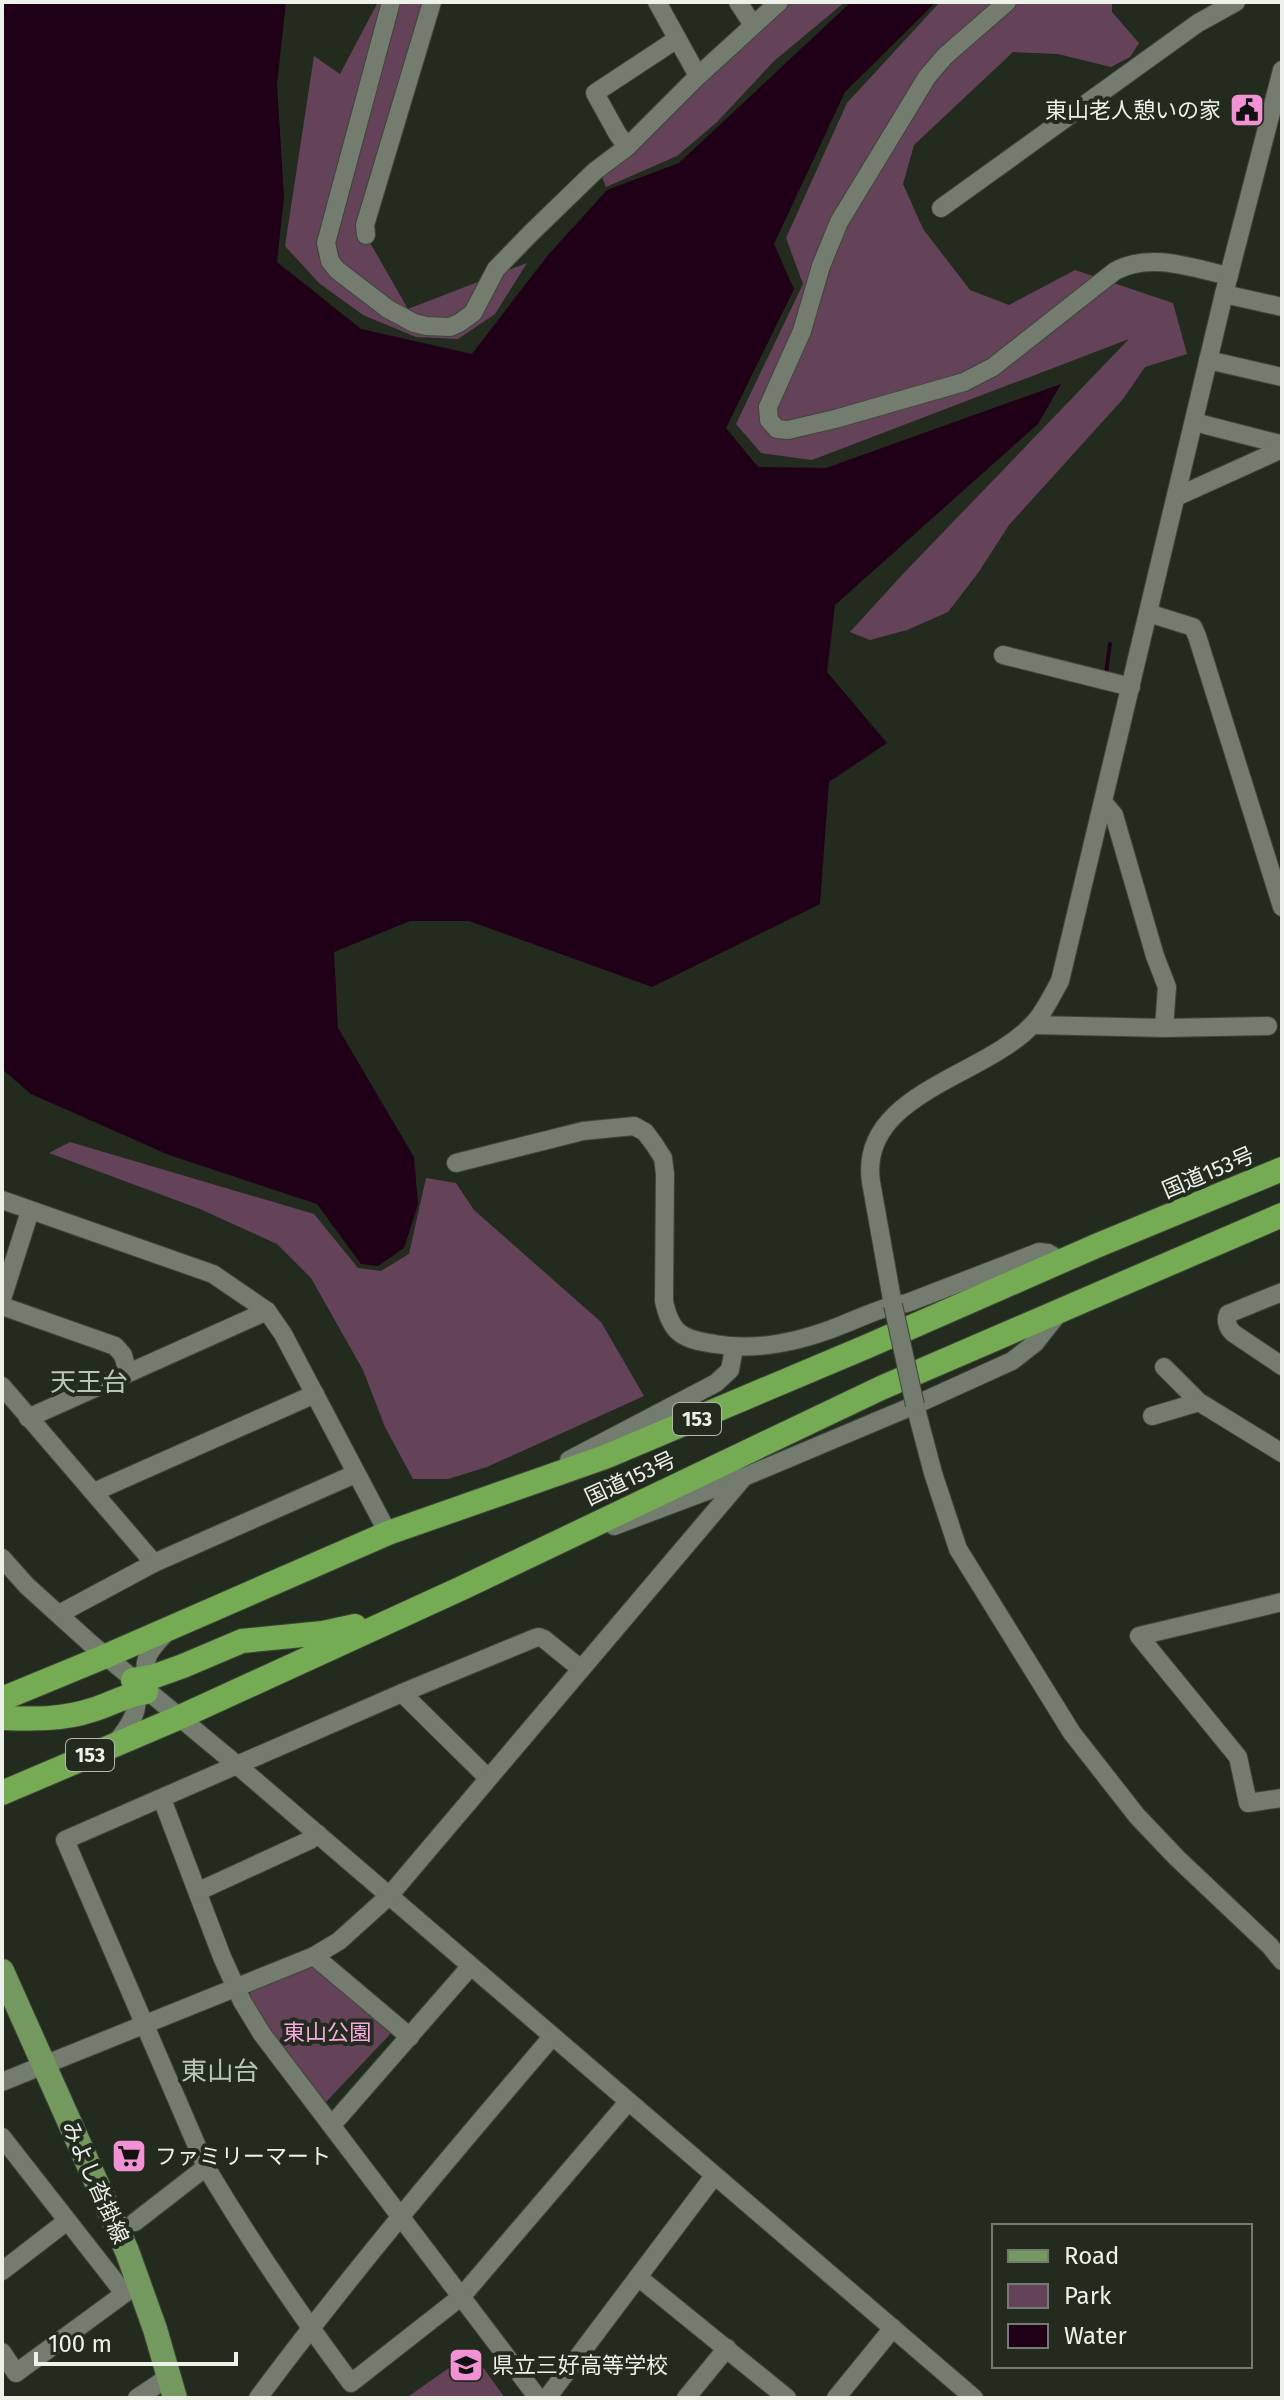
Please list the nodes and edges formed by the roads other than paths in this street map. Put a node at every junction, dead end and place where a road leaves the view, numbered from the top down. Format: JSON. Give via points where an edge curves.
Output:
{"nodes":[{"id":1,"x":391,"y":2,"type":"edge"},
{"id":2,"x":432,"y":2,"type":"edge"},
{"id":3,"x":657,"y":2,"type":"edge"},
{"id":4,"x":738,"y":2,"type":"edge"},
{"id":5,"x":779,"y":2,"type":"edge"},
{"id":6,"x":1007,"y":2,"type":"edge"},
{"id":7,"x":1236,"y":2,"type":"edge"},
{"id":8,"x":753,"y":25,"type":"junction"},
{"id":9,"x":677,"y":39,"type":"junction"},
{"id":10,"x":1282,"y":70,"type":"edge"},
{"id":11,"x":698,"y":76,"type":"junction"},
{"id":12,"x":1278,"y":99,"type":"edge"},
{"id":13,"x":627,"y":147,"type":"junction"},
{"id":14,"x":941,"y":208,"type":"dead end"},
{"id":15,"x":366,"y":235,"type":"dead end"},
{"id":16,"x":1226,"y":285,"type":"junction"},
{"id":17,"x":1282,"y":307,"type":"edge"},
{"id":18,"x":1208,"y":360,"type":"junction"},
{"id":19,"x":1282,"y":377,"type":"edge"},
{"id":20,"x":1194,"y":422,"type":"junction"},
{"id":21,"x":1281,"y":444,"type":"edge"},
{"id":22,"x":1176,"y":497,"type":"junction"},
{"id":23,"x":1148,"y":613,"type":"junction"},
{"id":24,"x":1003,"y":655,"type":"dead end"},
{"id":25,"x":1131,"y":687,"type":"junction"},
{"id":26,"x":1103,"y":802,"type":"junction"},
{"id":27,"x":1282,"y":907,"type":"edge"},
{"id":28,"x":1033,"y":1025,"type":"junction"},
{"id":29,"x":1268,"y":1026,"type":"dead end"},
{"id":30,"x":1164,"y":1028,"type":"junction"},
{"id":31,"x":456,"y":1163,"type":"dead end"},
{"id":32,"x":1282,"y":1169,"type":"edge"},
{"id":33,"x":2,"y":1200,"type":"edge"},
{"id":34,"x":30,"y":1211,"type":"junction"},
{"id":35,"x":1282,"y":1215,"type":"edge"},
{"id":36,"x":1064,"y":1262,"type":"junction"},
{"id":37,"x":1282,"y":1292,"type":"edge"},
{"id":38,"x":2,"y":1299,"type":"edge"},
{"id":39,"x":893,"y":1305,"type":"junction"},
{"id":40,"x":2,"y":1306,"type":"edge"},
{"id":41,"x":267,"y":1311,"type":"junction"},
{"id":42,"x":1058,"y":1314,"type":"junction"},
{"id":43,"x":734,"y":1348,"type":"junction"},
{"id":44,"x":1282,"y":1366,"type":"edge"},
{"id":45,"x":1164,"y":1367,"type":"dead end"},
{"id":46,"x":128,"y":1373,"type":"junction"},
{"id":47,"x":2,"y":1386,"type":"edge"},
{"id":48,"x":315,"y":1394,"type":"junction"},
{"id":49,"x":1199,"y":1402,"type":"junction"},
{"id":50,"x":915,"y":1405,"type":"junction"},
{"id":51,"x":1152,"y":1416,"type":"dead end"},
{"id":52,"x":28,"y":1418,"type":"junction"},
{"id":53,"x":1282,"y":1453,"type":"edge"},
{"id":54,"x":355,"y":1474,"type":"junction"},
{"id":55,"x":744,"y":1477,"type":"junction"},
{"id":56,"x":513,"y":1490,"type":"junction"},
{"id":57,"x":94,"y":1492,"type":"junction"},
{"id":58,"x":583,"y":1529,"type":"junction"},
{"id":59,"x":388,"y":1533,"type":"junction"},
{"id":60,"x":2,"y":1558,"type":"edge"},
{"id":61,"x":154,"y":1563,"type":"junction"},
{"id":62,"x":462,"y":1588,"type":"junction"},
{"id":63,"x":1282,"y":1602,"type":"edge"},
{"id":64,"x":59,"y":1614,"type":"junction"},
{"id":65,"x":170,"y":1628,"type":"junction"},
{"id":66,"x":106,"y":1656,"type":"junction"},
{"id":67,"x":581,"y":1669,"type":"junction"},
{"id":68,"x":140,"y":1686,"type":"junction"},
{"id":69,"x":402,"y":1693,"type":"junction"},
{"id":70,"x":2,"y":1699,"type":"edge"},
{"id":71,"x":2,"y":1718,"type":"edge"},
{"id":72,"x":178,"y":1718,"type":"junction"},
{"id":73,"x":113,"y":1746,"type":"junction"},
{"id":74,"x":237,"y":1765,"type":"junction"},
{"id":75,"x":488,"y":1778,"type":"junction"},
{"id":76,"x":2,"y":1793,"type":"edge"},
{"id":77,"x":1282,"y":1798,"type":"edge"},
{"id":78,"x":162,"y":1799,"type":"junction"},
{"id":79,"x":318,"y":1834,"type":"junction"},
{"id":80,"x":199,"y":1891,"type":"junction"},
{"id":81,"x":389,"y":1896,"type":"junction"},
{"id":82,"x":314,"y":1956,"type":"junction"},
{"id":83,"x":1282,"y":1961,"type":"edge"},
{"id":84,"x":470,"y":1967,"type":"junction"},
{"id":85,"x":2,"y":1971,"type":"edge"},
{"id":86,"x":236,"y":1987,"type":"junction"},
{"id":87,"x":146,"y":2024,"type":"junction"},
{"id":88,"x":410,"y":2037,"type":"junction"},
{"id":89,"x":552,"y":2037,"type":"junction"},
{"id":90,"x":45,"y":2065,"type":"junction"},
{"id":91,"x":2,"y":2082,"type":"edge"},
{"id":92,"x":628,"y":2102,"type":"junction"},
{"id":93,"x":332,"y":2125,"type":"junction"},
{"id":94,"x":2,"y":2137,"type":"edge"},
{"id":95,"x":206,"y":2167,"type":"junction"},
{"id":96,"x":714,"y":2176,"type":"junction"},
{"id":97,"x":401,"y":2215,"type":"junction"},
{"id":98,"x":67,"y":2221,"type":"junction"},
{"id":99,"x":135,"y":2222,"type":"dead end"},
{"id":100,"x":2,"y":2271,"type":"edge"},
{"id":101,"x":638,"y":2277,"type":"junction"},
{"id":102,"x":132,"y":2289,"type":"junction"},
{"id":103,"x":462,"y":2296,"type":"junction"},
{"id":104,"x":310,"y":2328,"type":"junction"},
{"id":105,"x":893,"y":2328,"type":"junction"},
{"id":106,"x":727,"y":2348,"type":"junction"},
{"id":107,"x":2,"y":2352,"type":"edge"},
{"id":108,"x":173,"y":2387,"type":"edge"},
{"id":109,"x":356,"y":2390,"type":"edge"},
{"id":110,"x":137,"y":2398,"type":"edge"},
{"id":111,"x":258,"y":2398,"type":"edge"},
{"id":112,"x":538,"y":2398,"type":"edge"},
{"id":113,"x":547,"y":2398,"type":"edge"},
{"id":114,"x":686,"y":2398,"type":"edge"},
{"id":115,"x":787,"y":2398,"type":"edge"},
{"id":116,"x":836,"y":2398,"type":"edge"},
{"id":117,"x":972,"y":2398,"type":"edge"}],
"edges":[{"from":1,"to":13,"type":"street","via":[[326,243],[337,270],[388,309],[426,326],[459,323],[473,313],[496,269],[595,171]]},
{"from":2,"to":15,"type":"street"},
{"from":3,"to":9,"type":"street"},
{"from":4,"to":8,"type":"street"},
{"from":5,"to":8,"type":"street"},
{"from":6,"to":16,"type":"street","via":[[927,77],[839,222],[802,331],[768,407],[769,420],[777,429],[788,430],[964,382],[993,367],[1126,265],[1151,261]]},
{"from":7,"to":14,"type":"street","via":[[1198,23]]},
{"from":8,"to":11,"type":"street"},
{"from":9,"to":11,"type":"street"},
{"from":9,"to":13,"type":"street","via":[[595,93]]},
{"from":10,"to":12,"type":"street"},
{"from":11,"to":13,"type":"street"},
{"from":12,"to":16,"type":"street"},
{"from":16,"to":17,"type":"street"},
{"from":16,"to":18,"type":"street"},
{"from":18,"to":19,"type":"street"},
{"from":18,"to":20,"type":"street"},
{"from":20,"to":21,"type":"street"},
{"from":20,"to":22,"type":"street"},
{"from":21,"to":22,"type":"street"},
{"from":22,"to":23,"type":"street"},
{"from":23,"to":25,"type":"street"},
{"from":23,"to":27,"type":"street","via":[[1193,627]]},
{"from":24,"to":25,"type":"street"},
{"from":25,"to":26,"type":"street"},
{"from":26,"to":28,"type":"street","via":[[1060,981]]},
{"from":26,"to":30,"type":"street","via":[[1114,815],[1166,979]]},
{"from":28,"to":30,"type":"street"},
{"from":28,"to":39,"type":"street","via":[[899,1110],[871,1151],[871,1182]]},
{"from":29,"to":30,"type":"street"},
{"from":31,"to":43,"type":"street","via":[[583,1131],[634,1126],[645,1132],[663,1158],[665,1174],[668,1321],[676,1332],[697,1342]]},
{"from":32,"to":36,"type":"highway","name":"国道153号","number":"153"},
{"from":33,"to":34,"type":"street"},
{"from":34,"to":38,"type":"street"},
{"from":34,"to":41,"type":"street","via":[[213,1274]]},
{"from":35,"to":42,"type":"highway","name":"国道153号","number":"153"},
{"from":36,"to":39,"type":"street","via":[[1039,1252]]},
{"from":36,"to":56,"type":"highway","name":"国道153号","number":"153","via":[[605,1457]]},
{"from":37,"to":44,"type":"street","via":[[1227,1317],[1233,1333]]},
{"from":39,"to":43,"type":"street","via":[[815,1335]]},
{"from":39,"to":50,"type":"street","bridge":true},
{"from":40,"to":46,"type":"street","via":[[115,1346]]},
{"from":41,"to":46,"type":"street"},
{"from":41,"to":48,"type":"street"},
{"from":42,"to":50,"type":"street","via":[[1012,1361]]},
{"from":42,"to":58,"type":"highway","name":"国道153号","number":"153","via":[[881,1388]]},
{"from":43,"to":56,"type":"street","via":[[730,1370],[716,1383]]},
{"from":45,"to":49,"type":"street"},
{"from":46,"to":52,"type":"street"},
{"from":47,"to":52,"type":"street"},
{"from":48,"to":54,"type":"street"},
{"from":48,"to":57,"type":"street"},
{"from":49,"to":51,"type":"street"},
{"from":49,"to":53,"type":"street"},
{"from":50,"to":55,"type":"street"},
{"from":50,"to":83,"type":"street","via":[[958,1549],[1072,1733],[1137,1816]]},
{"from":52,"to":57,"type":"street"},
{"from":54,"to":59,"type":"street"},
{"from":54,"to":61,"type":"street"},
{"from":55,"to":58,"type":"street","via":[[617,1525]]},
{"from":55,"to":67,"type":"street"},
{"from":56,"to":59,"type":"highway","name":"国道153号","number":"153"},
{"from":57,"to":61,"type":"street"},
{"from":58,"to":62,"type":"highway","name":"国道153号","number":"153"},
{"from":59,"to":65,"type":"highway","name":"国道153号","number":"153"},
{"from":60,"to":64,"type":"street"},
{"from":61,"to":64,"type":"street"},
{"from":62,"to":68,"type":"highway","number":"153","via":[[360,1625],[242,1641]]},
{"from":62,"to":72,"type":"highway","name":"国道153号","number":"153"},
{"from":63,"to":77,"type":"street","via":[[1139,1636],[1238,1757],[1248,1803]]},
{"from":64,"to":66,"type":"street"},
{"from":65,"to":66,"type":"highway","name":"国道153号","number":"153"},
{"from":65,"to":68,"type":"street","via":[[146,1657]]},
{"from":66,"to":68,"type":"street"},
{"from":66,"to":70,"type":"highway","name":"国道153号","number":"153"},
{"from":67,"to":69,"type":"street","via":[[539,1637]]},
{"from":67,"to":75,"type":"street"},
{"from":68,"to":71,"type":"highway","number":"153","via":[[91,1711],[46,1719]]},
{"from":68,"to":72,"type":"street"},
{"from":68,"to":73,"type":"street","via":[[134,1720]]},
{"from":69,"to":74,"type":"street"},
{"from":69,"to":75,"type":"street"},
{"from":72,"to":73,"type":"highway","name":"国道153号","number":"153"},
{"from":72,"to":74,"type":"street"},
{"from":73,"to":76,"type":"highway","name":"国道153号","number":"153"},
{"from":74,"to":78,"type":"street"},
{"from":74,"to":79,"type":"street"},
{"from":75,"to":81,"type":"street"},
{"from":78,"to":80,"type":"street"},
{"from":78,"to":87,"type":"street","via":[[65,1840]]},
{"from":79,"to":80,"type":"street"},
{"from":79,"to":81,"type":"street"},
{"from":80,"to":86,"type":"street"},
{"from":81,"to":82,"type":"street"},
{"from":81,"to":84,"type":"street"},
{"from":82,"to":86,"type":"street"},
{"from":82,"to":88,"type":"street"},
{"from":84,"to":88,"type":"street"},
{"from":84,"to":89,"type":"street"},
{"from":85,"to":90,"type":"main road","name":"みよし沓掛線"},
{"from":86,"to":87,"type":"street"},
{"from":86,"to":93,"type":"street","via":[[262,2034]]},
{"from":87,"to":90,"type":"street"},
{"from":87,"to":95,"type":"street"},
{"from":88,"to":93,"type":"street"},
{"from":89,"to":92,"type":"street"},
{"from":89,"to":97,"type":"street"},
{"from":90,"to":91,"type":"street"},
{"from":90,"to":102,"type":"main road","name":"みよし沓掛線"},
{"from":92,"to":96,"type":"street"},
{"from":92,"to":103,"type":"street"},
{"from":93,"to":97,"type":"street"},
{"from":94,"to":98,"type":"street"},
{"from":95,"to":99,"type":"street"},
{"from":95,"to":104,"type":"street"},
{"from":96,"to":101,"type":"street"},
{"from":96,"to":105,"type":"street"},
{"from":97,"to":103,"type":"street"},
{"from":97,"to":104,"type":"street"},
{"from":98,"to":100,"type":"street"},
{"from":98,"to":102,"type":"street"},
{"from":101,"to":106,"type":"street"},
{"from":101,"to":113,"type":"street"},
{"from":102,"to":107,"type":"street","via":[[16,2373]]},
{"from":102,"to":108,"type":"main road","name":"みよし沓掛線"},
{"from":103,"to":109,"type":"street"},
{"from":103,"to":112,"type":"street"},
{"from":104,"to":109,"type":"street"},
{"from":104,"to":111,"type":"street"},
{"from":105,"to":116,"type":"street"},
{"from":105,"to":117,"type":"street"},
{"from":106,"to":114,"type":"street"},
{"from":106,"to":115,"type":"street"},
{"from":108,"to":110,"type":"street","via":[[163,2379]]}]}
